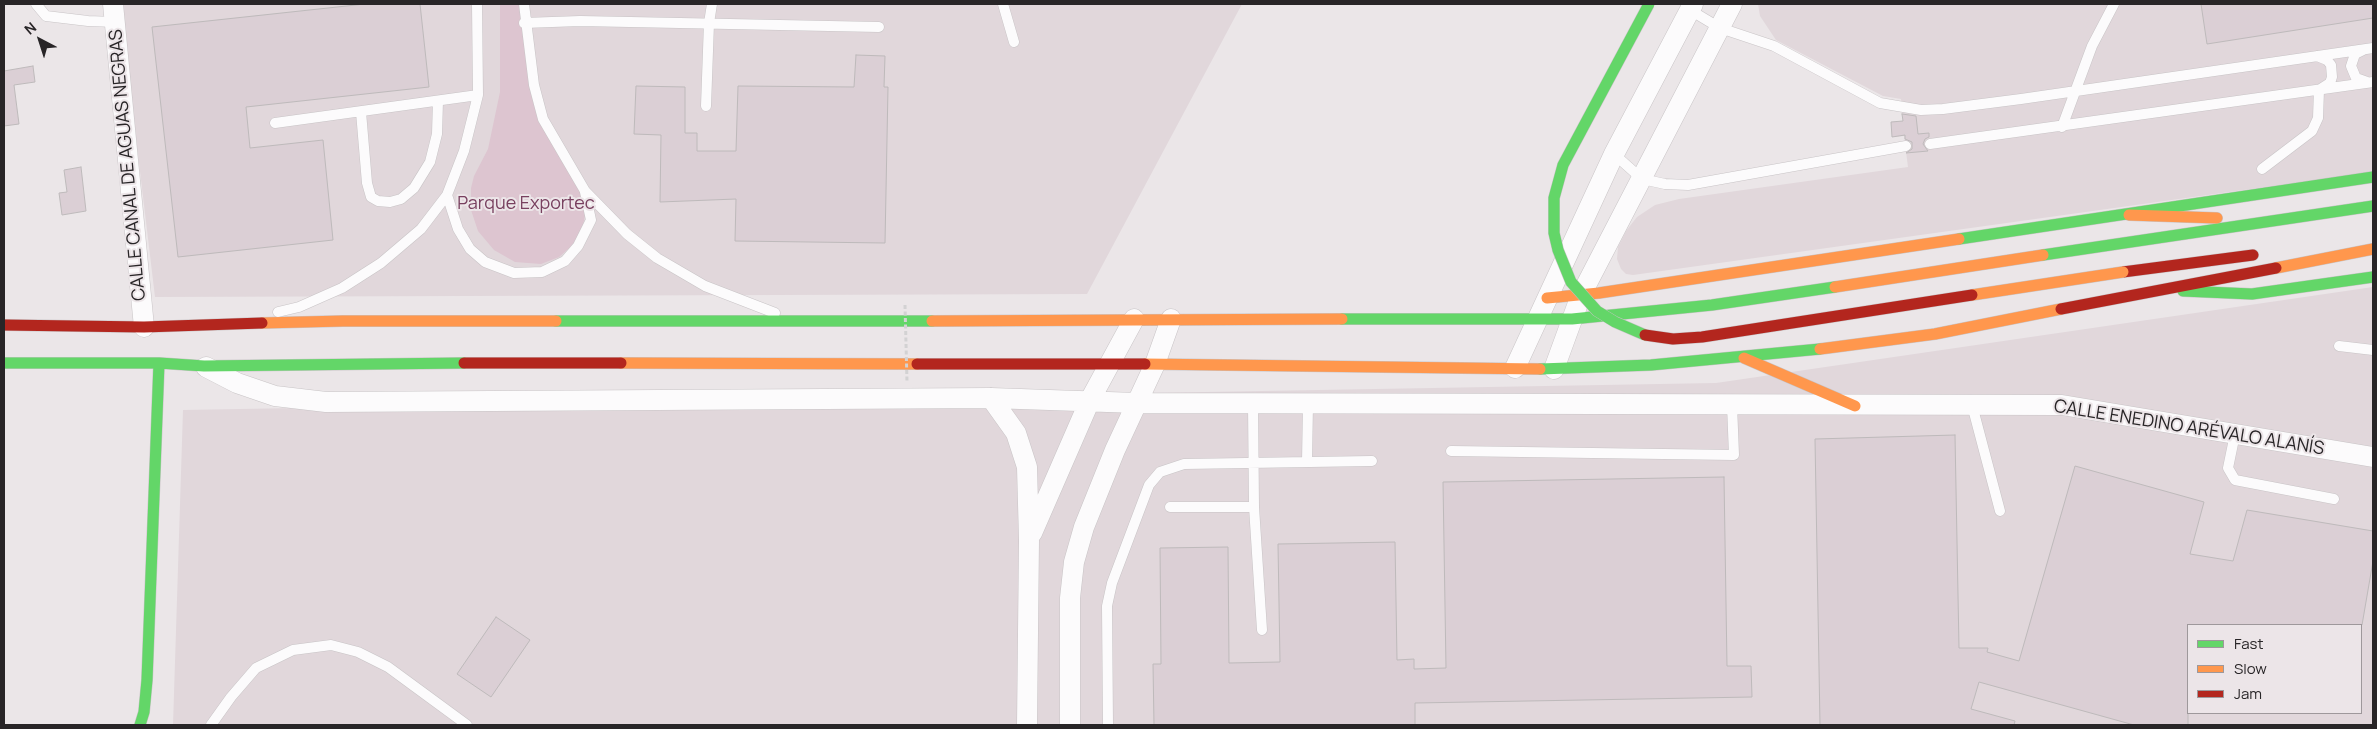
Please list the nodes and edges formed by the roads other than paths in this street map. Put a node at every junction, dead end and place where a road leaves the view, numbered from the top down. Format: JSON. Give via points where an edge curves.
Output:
{"nodes":[{"id":1,"x":36,"y":4,"type":"edge"},
{"id":2,"x":477,"y":4,"type":"edge"},
{"id":3,"x":524,"y":4,"type":"edge"},
{"id":4,"x":712,"y":4,"type":"edge"},
{"id":5,"x":1003,"y":4,"type":"edge"},
{"id":6,"x":1649,"y":4,"type":"edge"},
{"id":7,"x":1732,"y":4,"type":"edge"},
{"id":8,"x":2114,"y":4,"type":"edge"},
{"id":9,"x":1692,"y":7,"type":"edge"},
{"id":10,"x":114,"y":13,"type":"edge"},
{"id":11,"x":524,"y":23,"type":"junction"},
{"id":12,"x":709,"y":23,"type":"junction"},
{"id":13,"x":879,"y":27,"type":"dead end"},
{"id":14,"x":1720,"y":28,"type":"junction"},
{"id":15,"x":1014,"y":42,"type":"dead end"},
{"id":16,"x":2370,"y":48,"type":"edge"},
{"id":17,"x":2316,"y":56,"type":"junction"},
{"id":18,"x":2371,"y":82,"type":"edge"},
{"id":19,"x":2077,"y":90,"type":"junction"},
{"id":20,"x":2320,"y":90,"type":"junction"},
{"id":21,"x":478,"y":95,"type":"junction"},
{"id":22,"x":438,"y":100,"type":"junction"},
{"id":23,"x":706,"y":106,"type":"dead end"},
{"id":24,"x":361,"y":112,"type":"junction"},
{"id":25,"x":275,"y":123,"type":"dead end"},
{"id":26,"x":2062,"y":127,"type":"junction"},
{"id":27,"x":1930,"y":144,"type":"dead end"},
{"id":28,"x":1906,"y":146,"type":"dead end"},
{"id":29,"x":1614,"y":154,"type":"junction"},
{"id":30,"x":2262,"y":169,"type":"dead end"},
{"id":31,"x":2373,"y":177,"type":"edge"},
{"id":32,"x":1642,"y":179,"type":"junction"},
{"id":33,"x":585,"y":191,"type":"junction"},
{"id":34,"x":446,"y":195,"type":"junction"},
{"id":35,"x":2373,"y":206,"type":"edge"},
{"id":36,"x":2129,"y":215,"type":"junction"},
{"id":37,"x":2286,"y":221,"type":"junction"},
{"id":38,"x":2373,"y":249,"type":"edge"},
{"id":39,"x":2268,"y":254,"type":"dead end"},
{"id":40,"x":2373,"y":277,"type":"edge"},
{"id":41,"x":2161,"y":290,"type":"junction"},
{"id":42,"x":1581,"y":295,"type":"junction"},
{"id":43,"x":1547,"y":298,"type":"junction"},
{"id":44,"x":1134,"y":319,"type":"junction"},
{"id":45,"x":1172,"y":319,"type":"junction"},
{"id":46,"x":1572,"y":319,"type":"junction"},
{"id":47,"x":1536,"y":320,"type":"junction"},
{"id":48,"x":797,"y":322,"type":"junction"},
{"id":49,"x":231,"y":323,"type":"junction"},
{"id":50,"x":4,"y":325,"type":"edge"},
{"id":51,"x":144,"y":326,"type":"junction"},
{"id":52,"x":2339,"y":346,"type":"dead end"},
{"id":53,"x":2373,"y":350,"type":"edge"},
{"id":54,"x":1740,"y":357,"type":"junction"},
{"id":55,"x":4,"y":363,"type":"edge"},
{"id":56,"x":159,"y":363,"type":"junction"},
{"id":57,"x":1110,"y":364,"type":"junction"},
{"id":58,"x":1155,"y":364,"type":"junction"},
{"id":59,"x":204,"y":366,"type":"junction"},
{"id":60,"x":1515,"y":368,"type":"junction"},
{"id":61,"x":1554,"y":369,"type":"junction"},
{"id":62,"x":991,"y":398,"type":"junction"},
{"id":63,"x":1090,"y":400,"type":"junction"},
{"id":64,"x":1137,"y":403,"type":"junction"},
{"id":65,"x":1253,"y":404,"type":"junction"},
{"id":66,"x":1308,"y":404,"type":"junction"},
{"id":67,"x":1732,"y":405,"type":"junction"},
{"id":68,"x":1972,"y":405,"type":"junction"},
{"id":69,"x":1855,"y":406,"type":"junction"},
{"id":70,"x":2235,"y":434,"type":"junction"},
{"id":71,"x":1451,"y":450,"type":"dead end"},
{"id":72,"x":2373,"y":457,"type":"edge"},
{"id":73,"x":1372,"y":461,"type":"dead end"},
{"id":74,"x":1308,"y":462,"type":"junction"},
{"id":75,"x":1255,"y":463,"type":"junction"},
{"id":76,"x":2334,"y":499,"type":"dead end"},
{"id":77,"x":1170,"y":507,"type":"dead end"},
{"id":78,"x":1254,"y":507,"type":"junction"},
{"id":79,"x":2000,"y":511,"type":"dead end"},
{"id":80,"x":1029,"y":540,"type":"junction"},
{"id":81,"x":1262,"y":630,"type":"dead end"},
{"id":82,"x":140,"y":725,"type":"edge"},
{"id":83,"x":211,"y":725,"type":"edge"},
{"id":84,"x":467,"y":725,"type":"edge"},
{"id":85,"x":1027,"y":725,"type":"edge"},
{"id":86,"x":1070,"y":725,"type":"edge"},
{"id":87,"x":1108,"y":725,"type":"edge"}],
"edges":[{"from":1,"to":10,"type":"lane","via":[[46,16],[88,21]]},
{"from":2,"to":21,"type":"lane"},
{"from":3,"to":11,"type":"lane"},
{"from":4,"to":12,"type":"lane"},
{"from":5,"to":15,"type":"lane"},
{"from":6,"to":39,"type":"main road","bridge":true,"via":[[1563,165],[1554,198],[1554,233],[1571,282],[1597,311],[1647,336],[1673,339],[1702,337],[2123,272]]},
{"from":7,"to":14,"type":"street"},
{"from":8,"to":19,"type":"lane","via":[[2092,46]]},
{"from":9,"to":14,"type":"lane"},
{"from":9,"to":29,"type":"street"},
{"from":10,"to":51,"type":"street","name":"CALLE CANAL DE AGUAS NEGRAS"},
{"from":11,"to":12,"type":"lane"},
{"from":11,"to":33,"type":"lane","via":[[543,119]]},
{"from":12,"to":13,"type":"lane"},
{"from":12,"to":23,"type":"lane"},
{"from":14,"to":19,"type":"lane","via":[[1774,46],[1880,103],[1901,107],[1943,109]]},
{"from":14,"to":32,"type":"street"},
{"from":16,"to":17,"type":"lane"},
{"from":16,"to":18,"type":"lane","via":[[2355,54],[2351,66],[2356,78]]},
{"from":17,"to":19,"type":"lane"},
{"from":17,"to":20,"type":"lane","via":[[2327,60],[2333,71],[2330,83]]},
{"from":18,"to":20,"type":"lane"},
{"from":19,"to":26,"type":"lane"},
{"from":20,"to":26,"type":"lane"},
{"from":20,"to":30,"type":"lane","via":[[2318,118],[2312,131]]},
{"from":21,"to":22,"type":"lane"},
{"from":21,"to":34,"type":"lane","via":[[464,151]]},
{"from":22,"to":24,"type":"lane"},
{"from":22,"to":24,"type":"lane","via":[[437,134],[430,162],[414,188],[401,199],[390,202],[371,197]]},
{"from":24,"to":25,"type":"lane"},
{"from":26,"to":27,"type":"lane"},
{"from":28,"to":32,"type":"lane","via":[[1688,185]]},
{"from":29,"to":32,"type":"lane"},
{"from":29,"to":43,"type":"street"},
{"from":31,"to":36,"type":"main road"},
{"from":32,"to":42,"type":"street"},
{"from":33,"to":34,"type":"lane","via":[[591,220],[578,246],[565,261],[542,272],[514,273],[485,262],[470,249],[458,229]]},
{"from":33,"to":48,"type":"lane","via":[[626,234],[657,258],[705,286]]},
{"from":34,"to":49,"type":"lane","via":[[420,229],[381,263],[342,288],[299,307]]},
{"from":35,"to":37,"type":"main road"},
{"from":36,"to":37,"type":"main road"},
{"from":36,"to":42,"type":"main road"},
{"from":37,"to":46,"type":"main road","via":[[1712,305]]},
{"from":38,"to":41,"type":"main road"},
{"from":40,"to":41,"type":"main road","via":[[2252,294]]},
{"from":41,"to":54,"type":"main road","via":[[1935,334]]},
{"from":42,"to":43,"type":"main road"},
{"from":42,"to":46,"type":"street"},
{"from":43,"to":47,"type":"street"},
{"from":44,"to":45,"type":"main road"},
{"from":44,"to":48,"type":"main road"},
{"from":44,"to":57,"type":"street"},
{"from":45,"to":47,"type":"main road"},
{"from":45,"to":58,"type":"street"},
{"from":46,"to":47,"type":"main road"},
{"from":46,"to":61,"type":"street"},
{"from":47,"to":60,"type":"street"},
{"from":48,"to":49,"type":"main road","via":[[344,320]]},
{"from":49,"to":51,"type":"main road"},
{"from":50,"to":51,"type":"main road"},
{"from":52,"to":53,"type":"lane"},
{"from":54,"to":61,"type":"main road"},
{"from":54,"to":69,"type":"main road"},
{"from":55,"to":56,"type":"main road"},
{"from":56,"to":59,"type":"main road"},
{"from":56,"to":82,"type":"main road","via":[[146,680]]},
{"from":57,"to":58,"type":"main road"},
{"from":57,"to":59,"type":"main road","via":[[344,363]]},
{"from":57,"to":63,"type":"street"},
{"from":58,"to":60,"type":"main road"},
{"from":58,"to":64,"type":"street"},
{"from":59,"to":62,"type":"street","name":"CALLE ENEDINO ARÉVALO ALANÍS","via":[[237,383],[275,396],[326,402]]},
{"from":60,"to":61,"type":"main road"},
{"from":62,"to":63,"type":"street","name":"CALLE ENEDINO ARÉVALO ALANÍS"},
{"from":62,"to":80,"type":"street","via":[[1016,433],[1023,449],[1027,467]]},
{"from":63,"to":64,"type":"street","name":"CALLE ENEDINO ARÉVALO ALANÍS"},
{"from":63,"to":80,"type":"street"},
{"from":64,"to":65,"type":"street","name":"CALLE ENEDINO ARÉVALO ALANÍS"},
{"from":64,"to":86,"type":"street","via":[[1084,527],[1074,562],[1070,598]]},
{"from":65,"to":66,"type":"street","name":"CALLE ENEDINO ARÉVALO ALANÍS"},
{"from":65,"to":75,"type":"lane"},
{"from":66,"to":67,"type":"street","name":"CALLE ENEDINO ARÉVALO ALANÍS"},
{"from":66,"to":74,"type":"lane"},
{"from":67,"to":69,"type":"street","name":"CALLE ENEDINO ARÉVALO ALANÍS"},
{"from":67,"to":71,"type":"lane","via":[[1734,455]]},
{"from":68,"to":69,"type":"street","name":"CALLE ENEDINO ARÉVALO ALANÍS"},
{"from":68,"to":70,"type":"street","name":"CALLE ENEDINO ARÉVALO ALANÍS","via":[[2062,405]]},
{"from":68,"to":79,"type":"lane"},
{"from":70,"to":72,"type":"street","name":"CALLE ENEDINO ARÉVALO ALANÍS"},
{"from":70,"to":76,"type":"lane","via":[[2228,468],[2235,480]]},
{"from":73,"to":74,"type":"lane"},
{"from":74,"to":75,"type":"lane"},
{"from":75,"to":78,"type":"lane"},
{"from":75,"to":87,"type":"lane","via":[[1184,464],[1160,472],[1149,485],[1112,583],[1108,606]]},
{"from":77,"to":78,"type":"lane"},
{"from":78,"to":81,"type":"lane"},
{"from":80,"to":85,"type":"street"},
{"from":83,"to":84,"type":"lane","via":[[256,668],[293,650],[331,645],[358,652],[388,668]]}]}
